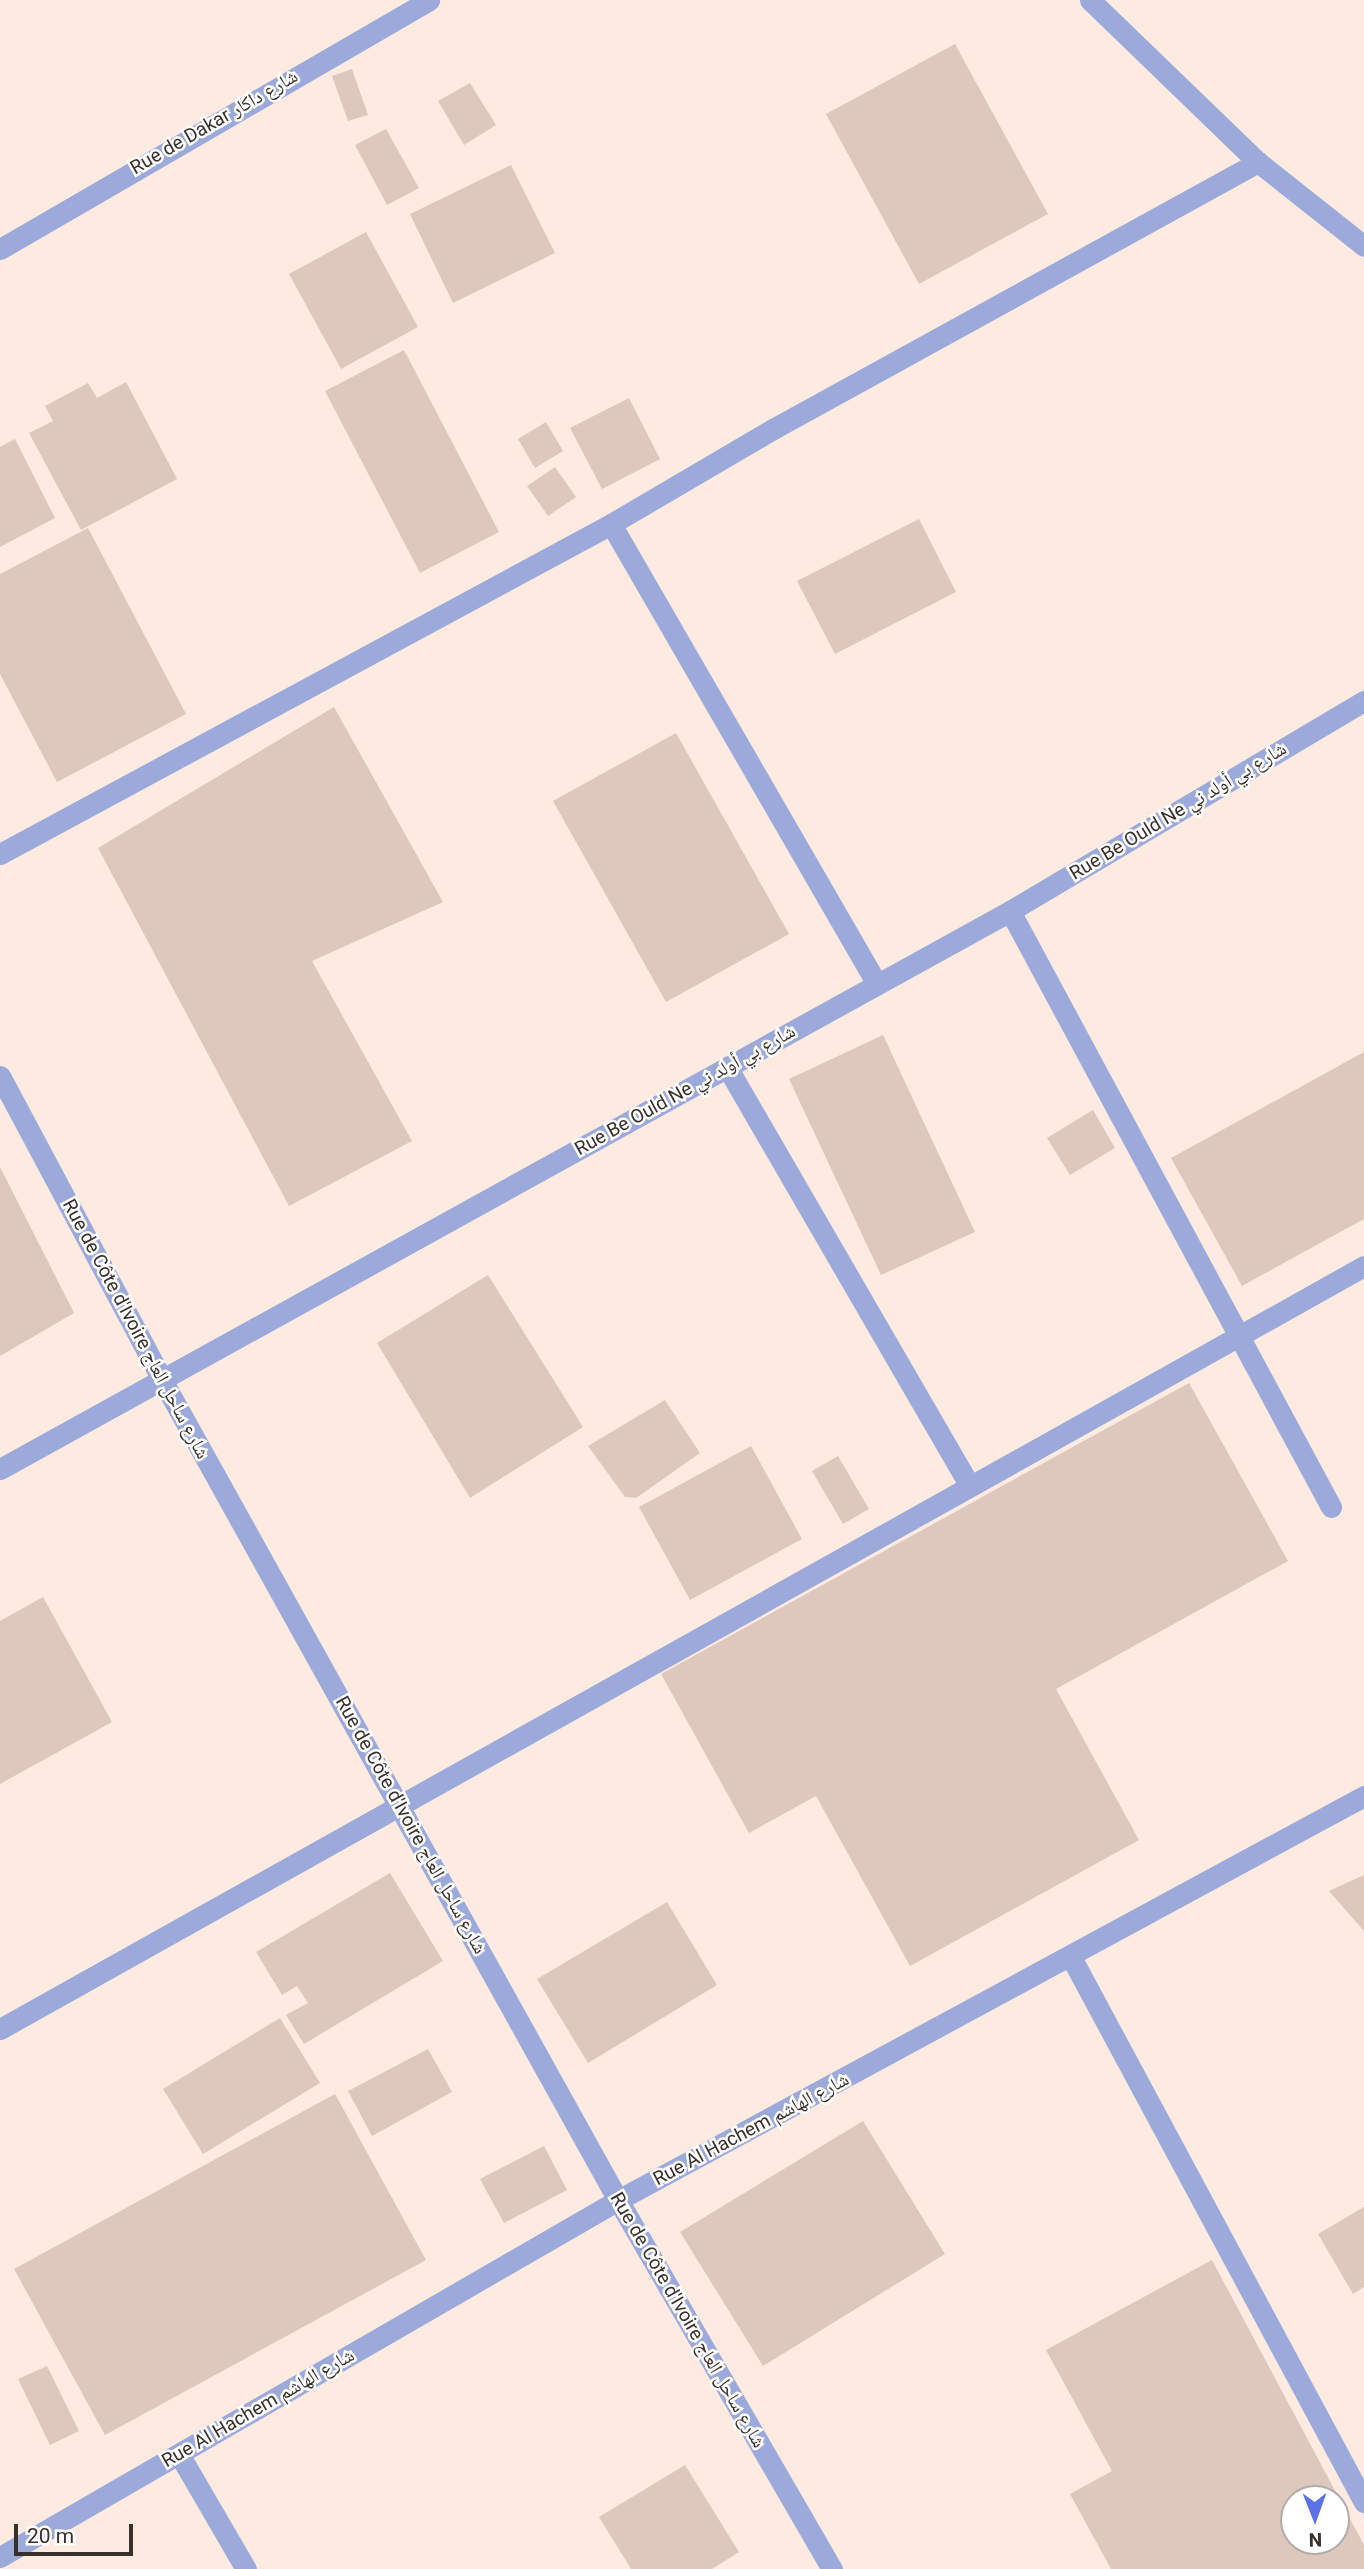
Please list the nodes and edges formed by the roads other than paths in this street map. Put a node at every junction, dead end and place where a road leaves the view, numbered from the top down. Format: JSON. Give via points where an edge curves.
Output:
{"nodes":[{"id":1,"x":429,"y":0,"type":"edge"},
{"id":2,"x":1090,"y":0,"type":"edge"},
{"id":3,"x":1258,"y":162,"type":"junction"},
{"id":4,"x":1364,"y":246,"type":"edge"},
{"id":5,"x":0,"y":248,"type":"edge"},
{"id":6,"x":611,"y":524,"type":"junction"},
{"id":7,"x":1364,"y":701,"type":"edge"},
{"id":8,"x":0,"y":854,"type":"edge"},
{"id":9,"x":1010,"y":911,"type":"junction"},
{"id":10,"x":877,"y":984,"type":"junction"},
{"id":11,"x":727,"y":1067,"type":"junction"},
{"id":12,"x":0,"y":1076,"type":"edge"},
{"id":13,"x":1364,"y":1266,"type":"edge"},
{"id":14,"x":1239,"y":1335,"type":"junction"},
{"id":15,"x":161,"y":1378,"type":"junction"},
{"id":16,"x":0,"y":1469,"type":"edge"},
{"id":17,"x":970,"y":1486,"type":"junction"},
{"id":18,"x":1331,"y":1507,"type":"dead end"},
{"id":19,"x":1364,"y":1796,"type":"edge"},
{"id":20,"x":401,"y":1806,"type":"junction"},
{"id":21,"x":1071,"y":1957,"type":"junction"},
{"id":22,"x":0,"y":2029,"type":"edge"},
{"id":23,"x":618,"y":2200,"type":"junction"},
{"id":24,"x":179,"y":2454,"type":"junction"},
{"id":25,"x":1364,"y":2502,"type":"edge"},
{"id":26,"x":0,"y":2557,"type":"edge"},
{"id":27,"x":247,"y":2569,"type":"edge"},
{"id":28,"x":832,"y":2569,"type":"edge"}],
"edges":[{"from":1,"to":5,"type":"street","name":"Rue de Dakar شارع داكار"},
{"from":2,"to":3,"type":"street"},
{"from":3,"to":4,"type":"street"},
{"from":3,"to":6,"type":"street","via":[[773,429]]},
{"from":6,"to":8,"type":"street"},
{"from":6,"to":10,"type":"street"},
{"from":7,"to":9,"type":"street","name":"Rue Be Ould Ne شارع بي أولد ني"},
{"from":9,"to":10,"type":"street","name":"Rue Be Ould Ne شارع بي أولد ني"},
{"from":9,"to":14,"type":"street"},
{"from":10,"to":11,"type":"street","name":"Rue Be Ould Ne شارع بي أولد ني"},
{"from":11,"to":15,"type":"street","name":"Rue Be Ould Ne شارع بي أولد ني"},
{"from":11,"to":17,"type":"street"},
{"from":12,"to":15,"type":"street","name":"Rue de Côte d'Ivoire شارع ساحل العاج"},
{"from":13,"to":14,"type":"street"},
{"from":14,"to":17,"type":"street"},
{"from":14,"to":18,"type":"street"},
{"from":15,"to":16,"type":"street","name":"Rue Be Ould Ne شارع بي أولد ني"},
{"from":15,"to":20,"type":"street","name":"Rue de Côte d'Ivoire شارع ساحل العاج"},
{"from":17,"to":20,"type":"street"},
{"from":19,"to":21,"type":"street","name":"Rue Al Hachem شارع الهاشم"},
{"from":20,"to":22,"type":"street"},
{"from":20,"to":23,"type":"street","name":"Rue de Côte d'Ivoire شارع ساحل العاج"},
{"from":21,"to":23,"type":"street","name":"Rue Al Hachem شارع الهاشم"},
{"from":21,"to":25,"type":"street"},
{"from":23,"to":24,"type":"street","name":"Rue Al Hachem شارع الهاشم"},
{"from":23,"to":28,"type":"street","name":"Rue de Côte d'Ivoire شارع ساحل العاج"},
{"from":24,"to":26,"type":"street","name":"Rue Al Hachem شارع الهاشم"},
{"from":24,"to":27,"type":"street"}]}
